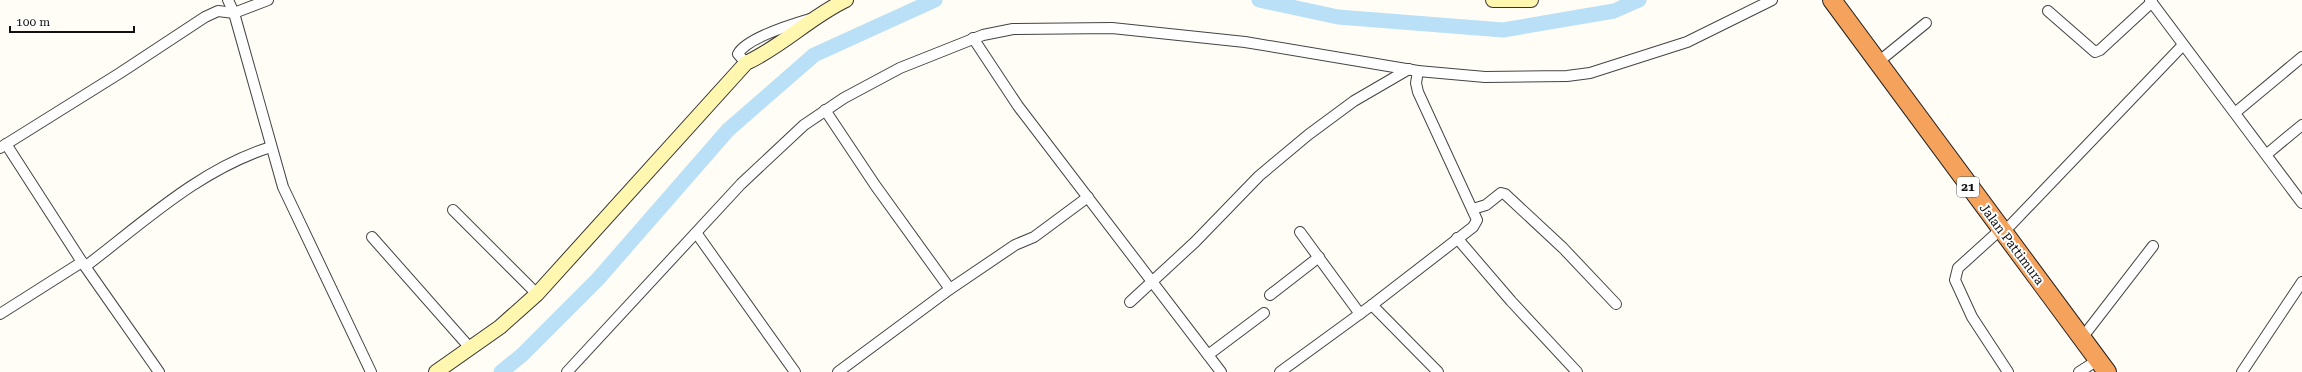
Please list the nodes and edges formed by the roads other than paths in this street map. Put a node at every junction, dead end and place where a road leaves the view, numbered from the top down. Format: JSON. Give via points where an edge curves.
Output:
{"nodes":[{"id":1,"x":228,"y":0,"type":"edge"},
{"id":2,"x":268,"y":0,"type":"edge"},
{"id":3,"x":846,"y":0,"type":"edge"},
{"id":4,"x":1494,"y":0,"type":"edge"},
{"id":5,"x":1531,"y":0,"type":"edge"},
{"id":6,"x":1772,"y":0,"type":"edge"},
{"id":7,"x":1832,"y":0,"type":"edge"},
{"id":8,"x":2151,"y":1,"type":"edge"},
{"id":9,"x":2048,"y":11,"type":"dead end"},
{"id":10,"x":234,"y":13,"type":"junction"},
{"id":11,"x":1926,"y":23,"type":"dead end"},
{"id":12,"x":972,"y":38,"type":"junction"},
{"id":13,"x":2183,"y":45,"type":"junction"},
{"id":14,"x":2300,"y":62,"type":"edge"},
{"id":15,"x":1877,"y":63,"type":"junction"},
{"id":16,"x":1413,"y":70,"type":"junction"},
{"id":17,"x":825,"y":110,"type":"junction"},
{"id":18,"x":2236,"y":112,"type":"junction"},
{"id":19,"x":2302,"y":125,"type":"edge"},
{"id":20,"x":3,"y":146,"type":"edge"},
{"id":21,"x":270,"y":147,"type":"junction"},
{"id":22,"x":2267,"y":154,"type":"junction"},
{"id":23,"x":1088,"y":197,"type":"junction"},
{"id":24,"x":2302,"y":203,"type":"edge"},
{"id":25,"x":1473,"y":209,"type":"junction"},
{"id":26,"x":453,"y":210,"type":"dead end"},
{"id":27,"x":2002,"y":231,"type":"junction"},
{"id":28,"x":1300,"y":232,"type":"dead end"},
{"id":29,"x":697,"y":234,"type":"junction"},
{"id":30,"x":372,"y":237,"type":"dead end"},
{"id":31,"x":1457,"y":238,"type":"junction"},
{"id":32,"x":2153,"y":246,"type":"dead end"},
{"id":33,"x":1319,"y":257,"type":"junction"},
{"id":34,"x":84,"y":264,"type":"junction"},
{"id":35,"x":1152,"y":280,"type":"junction"},
{"id":36,"x":2301,"y":286,"type":"edge"},
{"id":37,"x":950,"y":289,"type":"junction"},
{"id":38,"x":537,"y":294,"type":"junction"},
{"id":39,"x":1270,"y":295,"type":"dead end"},
{"id":40,"x":1130,"y":302,"type":"dead end"},
{"id":41,"x":1616,"y":304,"type":"dead end"},
{"id":42,"x":1372,"y":305,"type":"junction"},
{"id":43,"x":1264,"y":312,"type":"dead end"},
{"id":44,"x":0,"y":314,"type":"edge"},
{"id":45,"x":1360,"y":314,"type":"junction"},
{"id":46,"x":2082,"y":338,"type":"junction"},
{"id":47,"x":471,"y":350,"type":"junction"},
{"id":48,"x":1208,"y":355,"type":"junction"},
{"id":49,"x":2102,"y":366,"type":"edge"},
{"id":50,"x":159,"y":372,"type":"edge"},
{"id":51,"x":371,"y":372,"type":"edge"},
{"id":52,"x":436,"y":372,"type":"edge"},
{"id":53,"x":567,"y":372,"type":"edge"},
{"id":54,"x":795,"y":372,"type":"edge"},
{"id":55,"x":838,"y":372,"type":"edge"},
{"id":56,"x":1221,"y":372,"type":"edge"},
{"id":57,"x":1280,"y":372,"type":"edge"},
{"id":58,"x":1438,"y":372,"type":"edge"},
{"id":59,"x":1577,"y":372,"type":"edge"},
{"id":60,"x":2008,"y":372,"type":"edge"},
{"id":61,"x":2079,"y":372,"type":"edge"},
{"id":62,"x":2242,"y":372,"type":"edge"}],
"edges":[{"from":1,"to":10,"type":"street"},
{"from":2,"to":10,"type":"street"},
{"from":3,"to":38,"type":"street","via":[[816,17],[768,53],[746,63]]},
{"from":4,"to":5,"type":"street"},
{"from":6,"to":16,"type":"street","via":[[1688,42],[1590,73],[1503,77]]},
{"from":7,"to":15,"type":"highway","name":"Jalan Pattimura","number":"21"},
{"from":8,"to":9,"type":"street","via":[[2095,52]]},
{"from":8,"to":13,"type":"street"},
{"from":10,"to":20,"type":"street","via":[[218,11],[195,23]]},
{"from":10,"to":21,"type":"street"},
{"from":11,"to":15,"type":"street"},
{"from":12,"to":16,"type":"street","via":[[1013,29],[1077,26],[1112,28],[1245,42]]},
{"from":12,"to":17,"type":"street","via":[[900,68]]},
{"from":12,"to":23,"type":"street","via":[[1018,106]]},
{"from":13,"to":18,"type":"street"},
{"from":13,"to":27,"type":"street"},
{"from":14,"to":18,"type":"street"},
{"from":15,"to":27,"type":"highway","name":"Jalan Pattimura","number":"21"},
{"from":16,"to":25,"type":"street","via":[[1418,92]]},
{"from":16,"to":35,"type":"street","via":[[1354,101],[1308,135],[1259,176],[1195,242]]},
{"from":17,"to":29,"type":"street","via":[[758,166]]},
{"from":17,"to":37,"type":"street"},
{"from":18,"to":22,"type":"street"},
{"from":19,"to":22,"type":"street"},
{"from":20,"to":34,"type":"street"},
{"from":21,"to":34,"type":"street","via":[[243,156],[216,171]]},
{"from":21,"to":51,"type":"street","via":[[295,215]]},
{"from":22,"to":24,"type":"street"},
{"from":23,"to":35,"type":"street"},
{"from":23,"to":37,"type":"street","via":[[1034,237],[1015,245]]},
{"from":25,"to":31,"type":"street","via":[[1476,223]]},
{"from":25,"to":41,"type":"street","via":[[1486,205],[1501,193],[1505,194],[1563,248]]},
{"from":26,"to":38,"type":"street"},
{"from":27,"to":46,"type":"highway","name":"Jalan Pattimura","number":"21"},
{"from":27,"to":60,"type":"street","via":[[1958,268],[1955,280],[1972,316]]},
{"from":28,"to":33,"type":"street"},
{"from":29,"to":53,"type":"street"},
{"from":29,"to":54,"type":"street"},
{"from":30,"to":47,"type":"street"},
{"from":31,"to":42,"type":"street"},
{"from":31,"to":59,"type":"street"},
{"from":32,"to":46,"type":"street"},
{"from":33,"to":39,"type":"street"},
{"from":33,"to":45,"type":"street"},
{"from":34,"to":44,"type":"street"},
{"from":34,"to":50,"type":"street"},
{"from":35,"to":40,"type":"street"},
{"from":35,"to":48,"type":"street"},
{"from":36,"to":62,"type":"street"},
{"from":37,"to":55,"type":"street"},
{"from":38,"to":47,"type":"street"},
{"from":42,"to":45,"type":"street"},
{"from":42,"to":58,"type":"street"},
{"from":43,"to":48,"type":"street"},
{"from":45,"to":57,"type":"street"},
{"from":46,"to":49,"type":"highway","name":"Jalan Pattimura","number":"21"},
{"from":47,"to":52,"type":"street"},
{"from":48,"to":56,"type":"street"},
{"from":49,"to":61,"type":"street"}]}
